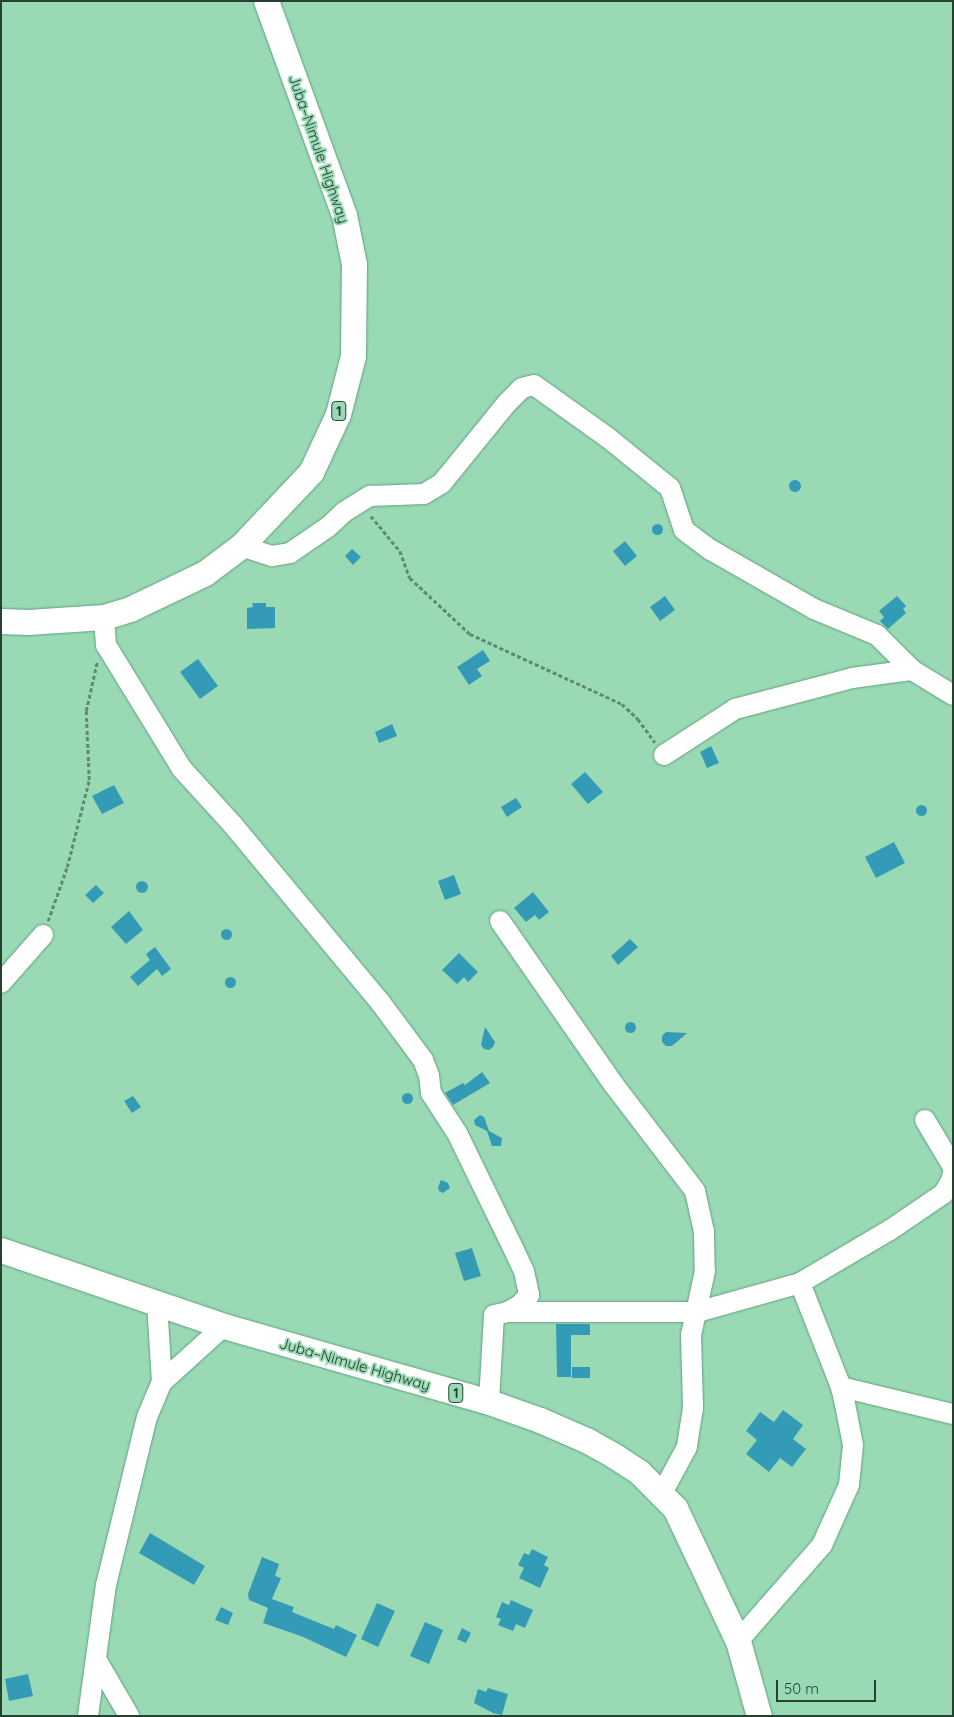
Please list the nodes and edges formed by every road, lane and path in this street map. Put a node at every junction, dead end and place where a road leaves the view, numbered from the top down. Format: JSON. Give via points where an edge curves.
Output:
{"nodes":[{"id":1,"x":266,"y":1,"type":"edge"},
{"id":2,"x":357,"y":504,"type":"junction"},
{"id":3,"x":241,"y":546,"type":"junction"},
{"id":4,"x":104,"y":617,"type":"junction"},
{"id":5,"x":1,"y":621,"type":"edge"},
{"id":6,"x":106,"y":645,"type":"junction"},
{"id":7,"x":912,"y":670,"type":"junction"},
{"id":8,"x":953,"y":695,"type":"edge"},
{"id":9,"x":664,"y":755,"type":"joint"},
{"id":10,"x":500,"y":921,"type":"dead end"},
{"id":11,"x":44,"y":935,"type":"joint"},
{"id":12,"x":1,"y":983,"type":"edge"},
{"id":13,"x":925,"y":1120,"type":"dead end"},
{"id":14,"x":953,"y":1167,"type":"edge"},
{"id":15,"x":953,"y":1173,"type":"edge"},
{"id":16,"x":1,"y":1250,"type":"edge"},
{"id":17,"x":800,"y":1284,"type":"junction"},
{"id":18,"x":157,"y":1302,"type":"junction"},
{"id":19,"x":508,"y":1312,"type":"junction"},
{"id":20,"x":697,"y":1312,"type":"junction"},
{"id":21,"x":224,"y":1326,"type":"junction"},
{"id":22,"x":162,"y":1382,"type":"junction"},
{"id":23,"x":841,"y":1387,"type":"junction"},
{"id":24,"x":489,"y":1402,"type":"junction"},
{"id":25,"x":953,"y":1414,"type":"edge"},
{"id":26,"x":662,"y":1493,"type":"junction"},
{"id":27,"x":738,"y":1640,"type":"junction"},
{"id":28,"x":96,"y":1659,"type":"junction"},
{"id":29,"x":88,"y":1716,"type":"edge"},
{"id":30,"x":129,"y":1716,"type":"edge"},
{"id":31,"x":759,"y":1716,"type":"edge"}],
"edges":[{"from":1,"to":3,"type":"main road","name":"Juba–Nimule Highway","number":"1","via":[[344,215],[354,264],[353,356],[338,414],[311,472]]},
{"from":2,"to":3,"type":"street","via":[[290,552],[272,556]]},
{"from":2,"to":7,"type":"street","via":[[370,496],[424,494],[442,483],[507,403],[522,388],[534,385],[608,437],[670,488],[684,530],[814,610],[877,635]]},
{"from":2,"to":9,"type":"path","via":[[384,529],[400,551],[410,578],[470,634],[622,704],[638,719]]},
{"from":3,"to":4,"type":"main road","name":"Juba–Nimule Highway","number":"1","via":[[205,573],[130,609]]},
{"from":4,"to":5,"type":"main road","name":"Juba–Nimule Highway","number":"1"},
{"from":4,"to":6,"type":"street"},
{"from":6,"to":11,"type":"path","via":[[99,656],[86,710],[89,780],[67,866]]},
{"from":6,"to":19,"type":"street","via":[[182,769],[368,987],[423,1060],[431,1093],[456,1133],[524,1271],[529,1294]]},
{"from":7,"to":8,"type":"street"},
{"from":7,"to":9,"type":"street","via":[[852,678],[735,709]]},
{"from":10,"to":20,"type":"street","via":[[614,1085],[695,1192],[704,1232],[706,1271]]},
{"from":11,"to":12,"type":"street"},
{"from":13,"to":14,"type":"street"},
{"from":15,"to":17,"type":"street","via":[[943,1194]]},
{"from":16,"to":18,"type":"main road","name":"Juba–Nimule Highway","number":"1"},
{"from":17,"to":20,"type":"street"},
{"from":17,"to":23,"type":"street"},
{"from":18,"to":21,"type":"main road","name":"Juba–Nimule Highway","number":"1"},
{"from":18,"to":22,"type":"street"},
{"from":19,"to":20,"type":"street"},
{"from":19,"to":24,"type":"street","via":[[494,1315]]},
{"from":20,"to":26,"type":"street","via":[[691,1335],[694,1408],[687,1447]]},
{"from":21,"to":22,"type":"street"},
{"from":21,"to":24,"type":"main road","name":"Juba–Nimule Highway","number":"1"},
{"from":22,"to":28,"type":"street","via":[[147,1417],[108,1575]]},
{"from":23,"to":25,"type":"street"},
{"from":23,"to":27,"type":"street","via":[[853,1445],[849,1485],[822,1545]]},
{"from":24,"to":26,"type":"main road","name":"Juba–Nimule Highway","number":"1","via":[[588,1441],[639,1472]]},
{"from":26,"to":27,"type":"main road","name":"Juba–Nimule Highway","number":"1","via":[[675,1508]]},
{"from":27,"to":31,"type":"main road","name":"Juba–Nimule Highway","number":"1"},
{"from":28,"to":29,"type":"street"},
{"from":28,"to":30,"type":"street"}]}
